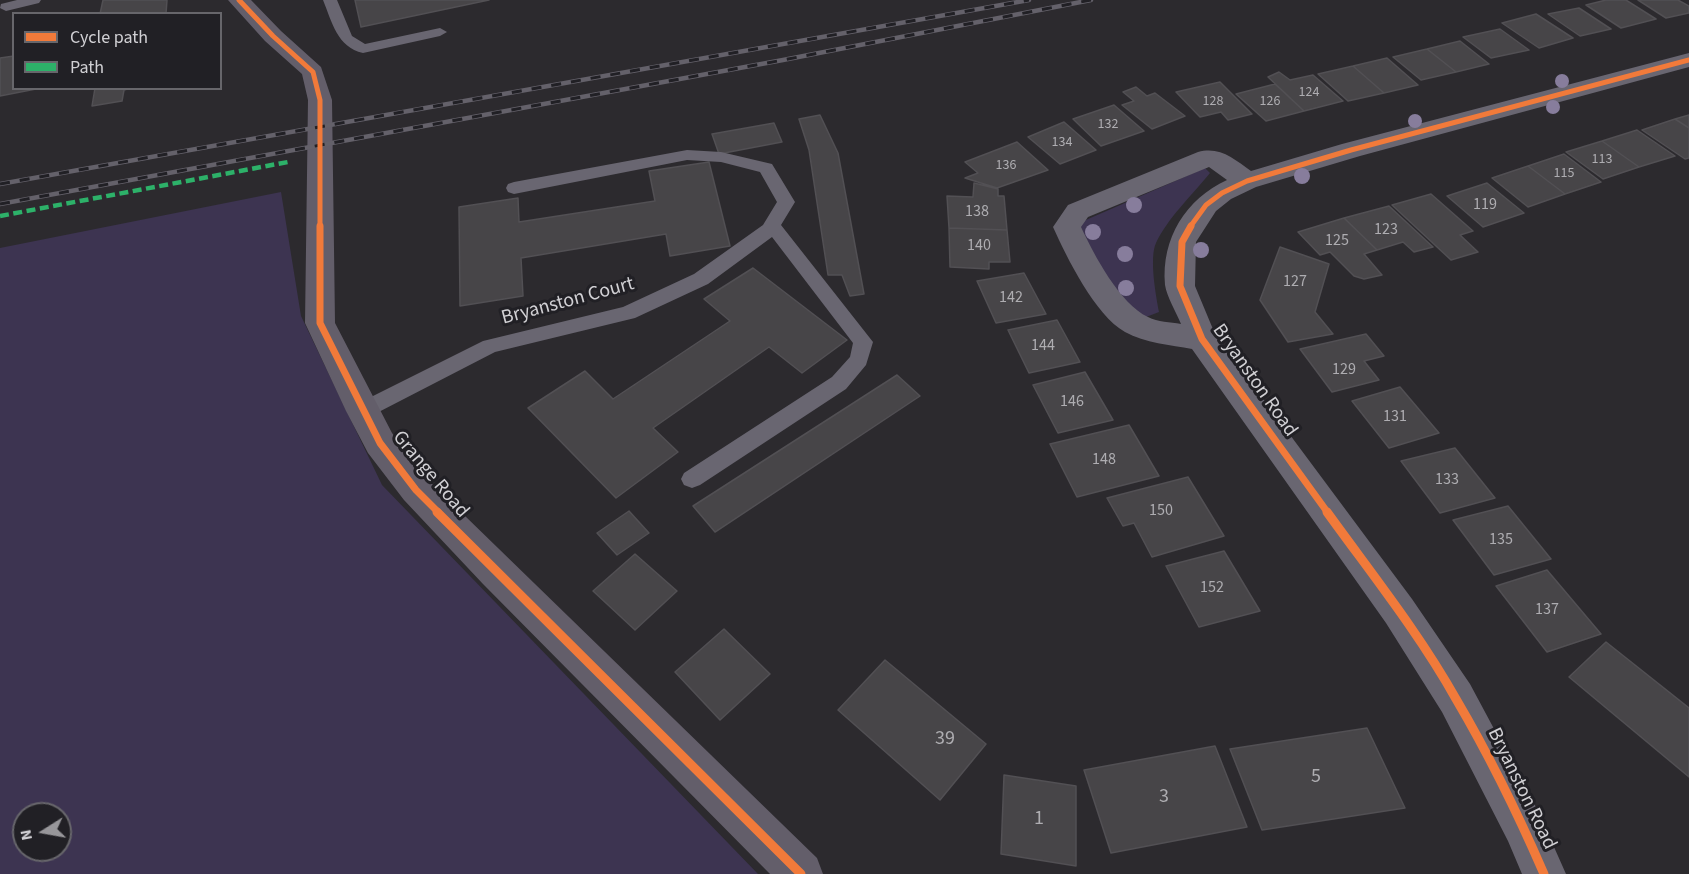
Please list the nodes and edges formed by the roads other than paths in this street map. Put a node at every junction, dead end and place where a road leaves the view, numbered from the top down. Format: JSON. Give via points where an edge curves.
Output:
{"nodes":[{"id":1,"x":34,"y":0,"type":"edge"},
{"id":2,"x":239,"y":0,"type":"edge"},
{"id":3,"x":330,"y":0,"type":"edge"},
{"id":4,"x":6,"y":7,"type":"dead end"},
{"id":5,"x":440,"y":32,"type":"dead end"},
{"id":6,"x":1689,"y":60,"type":"edge"},
{"id":7,"x":1247,"y":181,"type":"junction"},
{"id":8,"x":514,"y":188,"type":"dead end"},
{"id":9,"x":772,"y":225,"type":"junction"},
{"id":10,"x":1202,"y":339,"type":"junction"},
{"id":11,"x":362,"y":411,"type":"junction"},
{"id":12,"x":692,"y":479,"type":"dead end"},
{"id":13,"x":801,"y":874,"type":"edge"},
{"id":14,"x":1544,"y":874,"type":"edge"}],
"edges":[{"from":1,"to":4,"type":"lane"},
{"from":2,"to":11,"type":"street","name":"Grange Road","via":[[313,72],[320,100],[320,323]]},
{"from":3,"to":5,"type":"lane","via":[[346,38],[363,49]]},
{"from":6,"to":7,"type":"street","name":"Bryanston Road"},
{"from":7,"to":10,"type":"street","name":"Bryanston Road","via":[[1206,205],[1182,242],[1180,286]]},
{"from":7,"to":10,"type":"street","name":"Bryanston Road","via":[[1216,159],[1207,158],[1078,211],[1067,227],[1073,244],[1122,315],[1138,326]]},
{"from":8,"to":9,"type":"lane","name":"Bryanston Court","via":[[687,155],[721,157],[766,168],[786,202]]},
{"from":9,"to":11,"type":"lane","name":"Bryanston Court","via":[[701,279],[628,313],[490,346]]},
{"from":9,"to":12,"type":"lane","via":[[863,342],[860,360],[839,383]]},
{"from":10,"to":14,"type":"street","name":"Bryanston Road","via":[[1399,611],[1456,698]]},
{"from":11,"to":13,"type":"street","name":"Grange Road","via":[[380,443],[417,490]]}]}
